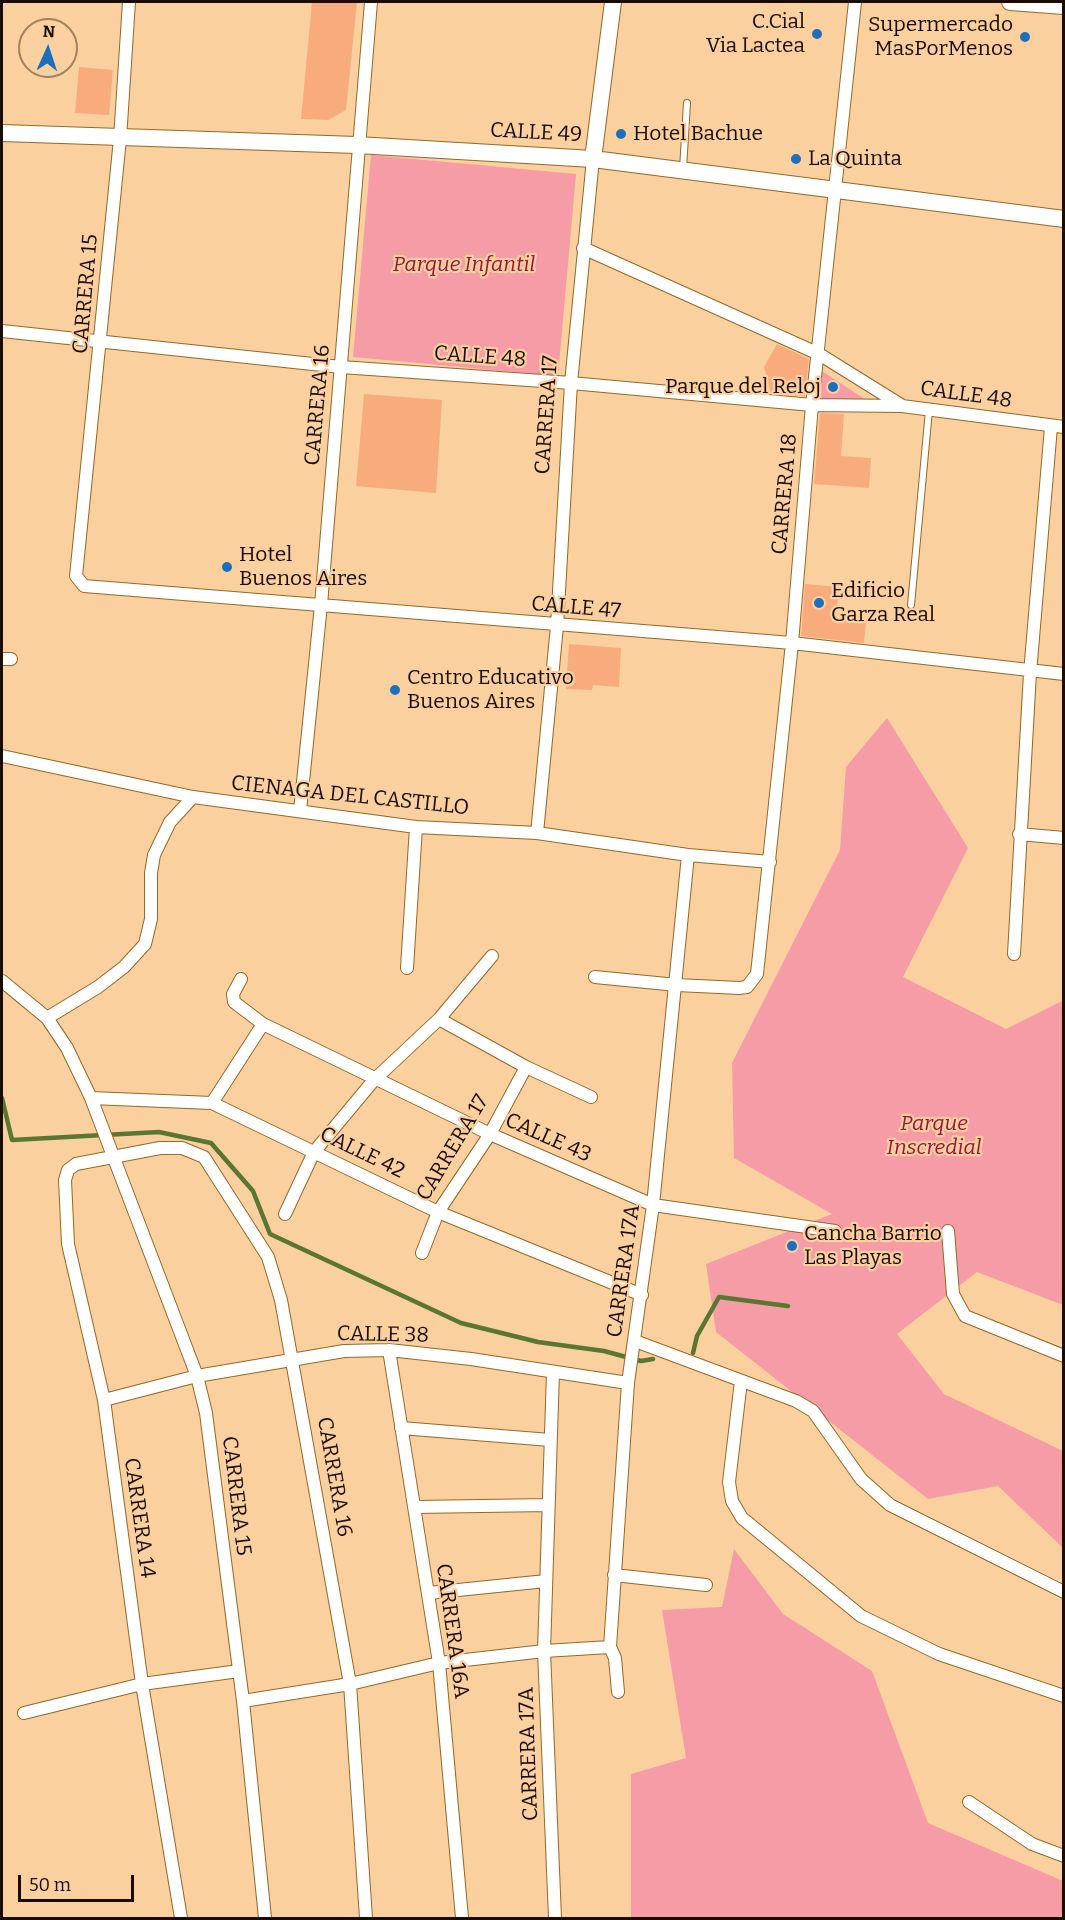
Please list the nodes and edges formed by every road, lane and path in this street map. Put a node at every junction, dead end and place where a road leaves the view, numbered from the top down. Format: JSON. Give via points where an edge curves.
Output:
{"nodes":[{"id":1,"x":129,"y":2,"type":"edge"},
{"id":2,"x":371,"y":2,"type":"edge"},
{"id":3,"x":613,"y":2,"type":"edge"},
{"id":4,"x":855,"y":2,"type":"edge"},
{"id":5,"x":1010,"y":2,"type":"edge"},
{"id":6,"x":1064,"y":6,"type":"edge"},
{"id":7,"x":687,"y":103,"type":"dead end"},
{"id":8,"x":2,"y":133,"type":"edge"},
{"id":9,"x":120,"y":139,"type":"junction"},
{"id":10,"x":357,"y":145,"type":"junction"},
{"id":11,"x":593,"y":159,"type":"junction"},
{"id":12,"x":682,"y":169,"type":"junction"},
{"id":13,"x":835,"y":189,"type":"junction"},
{"id":14,"x":1064,"y":219,"type":"edge"},
{"id":15,"x":583,"y":248,"type":"junction"},
{"id":16,"x":2,"y":331,"type":"edge"},
{"id":17,"x":101,"y":342,"type":"junction"},
{"id":18,"x":819,"y":354,"type":"junction"},
{"id":19,"x":341,"y":367,"type":"junction"},
{"id":20,"x":571,"y":383,"type":"junction"},
{"id":21,"x":812,"y":405,"type":"junction"},
{"id":22,"x":902,"y":406,"type":"junction"},
{"id":23,"x":929,"y":410,"type":"junction"},
{"id":24,"x":1057,"y":427,"type":"edge"},
{"id":25,"x":84,"y":586,"type":"joint"},
{"id":26,"x":321,"y":605,"type":"junction"},
{"id":27,"x":910,"y":605,"type":"dead end"},
{"id":28,"x":557,"y":626,"type":"junction"},
{"id":29,"x":792,"y":644,"type":"junction"},
{"id":30,"x":1030,"y":673,"type":"junction"},
{"id":31,"x":1064,"y":674,"type":"edge"},
{"id":32,"x":2,"y":756,"type":"edge"},
{"id":33,"x":193,"y":797,"type":"junction"},
{"id":34,"x":300,"y":812,"type":"junction"},
{"id":35,"x":416,"y":827,"type":"junction"},
{"id":36,"x":537,"y":833,"type":"junction"},
{"id":37,"x":1020,"y":834,"type":"junction"},
{"id":38,"x":1064,"y":838,"type":"edge"},
{"id":39,"x":688,"y":855,"type":"junction"},
{"id":40,"x":770,"y":862,"type":"junction"},
{"id":41,"x":1014,"y":954,"type":"dead end"},
{"id":42,"x":492,"y":956,"type":"dead end"},
{"id":43,"x":407,"y":968,"type":"dead end"},
{"id":44,"x":595,"y":977,"type":"dead end"},
{"id":45,"x":241,"y":979,"type":"dead end"},
{"id":46,"x":2,"y":981,"type":"edge"},
{"id":47,"x":677,"y":986,"type":"junction"},
{"id":48,"x":47,"y":1018,"type":"junction"},
{"id":49,"x":439,"y":1019,"type":"junction"},
{"id":50,"x":263,"y":1024,"type":"junction"},
{"id":51,"x":526,"y":1067,"type":"junction"},
{"id":52,"x":374,"y":1080,"type":"junction"},
{"id":53,"x":591,"y":1097,"type":"dead end"},
{"id":54,"x":91,"y":1098,"type":"junction"},
{"id":55,"x":212,"y":1103,"type":"junction"},
{"id":56,"x":490,"y":1134,"type":"junction"},
{"id":57,"x":314,"y":1152,"type":"junction"},
{"id":58,"x":112,"y":1157,"type":"junction"},
{"id":59,"x":653,"y":1206,"type":"junction"},
{"id":60,"x":438,"y":1212,"type":"junction"},
{"id":61,"x":285,"y":1214,"type":"dead end"},
{"id":62,"x":835,"y":1231,"type":"dead end"},
{"id":63,"x":948,"y":1231,"type":"dead end"},
{"id":64,"x":422,"y":1253,"type":"dead end"},
{"id":65,"x":642,"y":1295,"type":"junction"},
{"id":66,"x":634,"y":1346,"type":"junction"},
{"id":67,"x":389,"y":1350,"type":"junction"},
{"id":68,"x":1064,"y":1356,"type":"edge"},
{"id":69,"x":293,"y":1359,"type":"junction"},
{"id":70,"x":553,"y":1372,"type":"junction"},
{"id":71,"x":197,"y":1376,"type":"junction"},
{"id":72,"x":741,"y":1381,"type":"junction"},
{"id":73,"x":628,"y":1383,"type":"junction"},
{"id":74,"x":104,"y":1400,"type":"junction"},
{"id":75,"x":401,"y":1428,"type":"junction"},
{"id":76,"x":550,"y":1440,"type":"junction"},
{"id":77,"x":548,"y":1505,"type":"junction"},
{"id":78,"x":415,"y":1507,"type":"junction"},
{"id":79,"x":614,"y":1575,"type":"junction"},
{"id":80,"x":546,"y":1581,"type":"junction"},
{"id":81,"x":706,"y":1585,"type":"dead end"},
{"id":82,"x":1064,"y":1592,"type":"edge"},
{"id":83,"x":429,"y":1593,"type":"junction"},
{"id":84,"x":610,"y":1647,"type":"junction"},
{"id":85,"x":544,"y":1651,"type":"junction"},
{"id":86,"x":439,"y":1663,"type":"junction"},
{"id":87,"x":239,"y":1671,"type":"junction"},
{"id":88,"x":142,"y":1684,"type":"junction"},
{"id":89,"x":350,"y":1684,"type":"junction"},
{"id":90,"x":618,"y":1692,"type":"dead end"},
{"id":91,"x":1064,"y":1696,"type":"edge"},
{"id":92,"x":243,"y":1701,"type":"junction"},
{"id":93,"x":24,"y":1713,"type":"dead end"},
{"id":94,"x":969,"y":1802,"type":"dead end"},
{"id":95,"x":1064,"y":1856,"type":"edge"},
{"id":96,"x":181,"y":1918,"type":"edge"},
{"id":97,"x":265,"y":1918,"type":"edge"},
{"id":98,"x":366,"y":1918,"type":"edge"},
{"id":99,"x":462,"y":1918,"type":"edge"},
{"id":100,"x":555,"y":1918,"type":"edge"}],
"edges":[{"from":1,"to":9,"type":"street","name":"CARRERA 15"},
{"from":2,"to":10,"type":"street","name":"CARRERA 16"},
{"from":3,"to":11,"type":"street","name":"CARRERA 17"},
{"from":4,"to":13,"type":"street","name":"CARRERA 18"},
{"from":5,"to":6,"type":"street"},
{"from":7,"to":12,"type":"lane"},
{"from":8,"to":9,"type":"street","name":"CALLE 49"},
{"from":9,"to":10,"type":"street","name":"CALLE 49"},
{"from":9,"to":17,"type":"street","name":"CARRERA 15"},
{"from":10,"to":11,"type":"street","name":"CALLE 49"},
{"from":10,"to":19,"type":"street","name":"CARRERA 16"},
{"from":11,"to":12,"type":"street","name":"CALLE 49"},
{"from":11,"to":15,"type":"street","name":"CARRERA 17"},
{"from":12,"to":13,"type":"street","name":"CALLE 49"},
{"from":13,"to":14,"type":"street","name":"CALLE 49"},
{"from":13,"to":18,"type":"street","name":"CARRERA 18"},
{"from":15,"to":18,"type":"street"},
{"from":15,"to":20,"type":"street","name":"CARRERA 17"},
{"from":16,"to":17,"type":"street","name":"CALLE 48"},
{"from":17,"to":19,"type":"street","name":"CALLE 48"},
{"from":17,"to":25,"type":"street","name":"CARRERA 15","via":[[76,576]]},
{"from":18,"to":21,"type":"street","name":"CARRERA 18"},
{"from":18,"to":22,"type":"street"},
{"from":19,"to":20,"type":"street","name":"CALLE 48"},
{"from":19,"to":26,"type":"street","name":"CARRERA 16"},
{"from":20,"to":21,"type":"street","name":"CALLE 48"},
{"from":20,"to":28,"type":"street","name":"CARRERA 17"},
{"from":21,"to":22,"type":"street","name":"CALLE 48"},
{"from":21,"to":29,"type":"street","name":"CARRERA 18"},
{"from":22,"to":23,"type":"street","name":"CALLE 48"},
{"from":23,"to":24,"type":"street","name":"CALLE 48"},
{"from":23,"to":27,"type":"lane"},
{"from":24,"to":30,"type":"street"},
{"from":25,"to":26,"type":"street","name":"CALLE 47"},
{"from":26,"to":28,"type":"street","name":"CALLE 47"},
{"from":26,"to":34,"type":"street","name":"CARRERA 16"},
{"from":28,"to":29,"type":"street","name":"CALLE 47"},
{"from":28,"to":36,"type":"street","name":"CARRERA 17"},
{"from":29,"to":30,"type":"street","name":"CALLE 47"},
{"from":29,"to":40,"type":"street","name":"CARRERA 18"},
{"from":30,"to":31,"type":"street","name":"CALLE 47"},
{"from":30,"to":37,"type":"street"},
{"from":32,"to":33,"type":"street","name":"CIENAGA DEL CASTILLO"},
{"from":33,"to":34,"type":"street","name":"CIENAGA DEL CASTILLO"},
{"from":33,"to":48,"type":"street","via":[[170,822],[154,855],[150,873],[151,919],[145,944],[98,987]]},
{"from":34,"to":35,"type":"street","name":"CIENAGA DEL CASTILLO"},
{"from":35,"to":36,"type":"street","name":"CIENAGA DEL CASTILLO"},
{"from":35,"to":43,"type":"street"},
{"from":36,"to":39,"type":"street","name":"CIENAGA DEL CASTILLO"},
{"from":37,"to":38,"type":"street"},
{"from":37,"to":41,"type":"street"},
{"from":39,"to":40,"type":"street","name":"CIENAGA DEL CASTILLO"},
{"from":39,"to":47,"type":"street","name":"CARRERA 17A"},
{"from":40,"to":47,"type":"street","name":"CARRERA 18","via":[[757,974],[747,987]]},
{"from":42,"to":49,"type":"street"},
{"from":44,"to":47,"type":"street"},
{"from":45,"to":50,"type":"street","name":"CALLE 43","via":[[233,994],[234,1002]]},
{"from":46,"to":48,"type":"street"},
{"from":47,"to":59,"type":"street","name":"CARRERA 17A"},
{"from":48,"to":54,"type":"street","via":[[67,1048]]},
{"from":49,"to":51,"type":"street"},
{"from":49,"to":52,"type":"street"},
{"from":50,"to":52,"type":"street","name":"CALLE 43"},
{"from":50,"to":55,"type":"street"},
{"from":51,"to":53,"type":"street"},
{"from":51,"to":56,"type":"street","name":"CARRERA 17"},
{"from":52,"to":56,"type":"street","name":"CALLE 43"},
{"from":52,"to":57,"type":"street"},
{"from":54,"to":55,"type":"street","name":"CALLE 42"},
{"from":54,"to":58,"type":"street","name":"CARRERA 15"},
{"from":55,"to":57,"type":"street","name":"CALLE 42"},
{"from":56,"to":59,"type":"street","name":"CALLE 43"},
{"from":56,"to":60,"type":"street","name":"CARRERA 17"},
{"from":57,"to":60,"type":"street","name":"CALLE 42"},
{"from":57,"to":61,"type":"street"},
{"from":58,"to":69,"type":"street","name":"CARRERA 16","via":[[159,1148],[182,1148],[204,1157],[268,1257]]},
{"from":58,"to":71,"type":"street","name":"CARRERA 15"},
{"from":58,"to":74,"type":"street","name":"CARRERA 14","via":[[76,1164],[68,1170],[65,1180],[68,1244]]},
{"from":59,"to":62,"type":"street","name":"CALLE 43"},
{"from":59,"to":65,"type":"street","name":"CARRERA 17A"},
{"from":60,"to":64,"type":"street","name":"CARRERA 17"},
{"from":60,"to":65,"type":"street","name":"CALLE 42"},
{"from":63,"to":68,"type":"street","via":[[953,1294],[965,1316]]},
{"from":65,"to":66,"type":"street","name":"CARRERA 17A"},
{"from":66,"to":72,"type":"street"},
{"from":66,"to":73,"type":"street","name":"CARRERA 17A"},
{"from":67,"to":69,"type":"street","name":"CALLE 38","via":[[344,1351]]},
{"from":67,"to":70,"type":"street","name":"CALLE 38"},
{"from":67,"to":75,"type":"street","name":"CARRERA 16A"},
{"from":69,"to":71,"type":"street","name":"CALLE 38"},
{"from":69,"to":89,"type":"street","name":"CARRERA 16"},
{"from":70,"to":73,"type":"street","name":"CALLE 38"},
{"from":70,"to":76,"type":"street","name":"CARRERA 17A"},
{"from":71,"to":74,"type":"street","name":"CALLE 38"},
{"from":71,"to":87,"type":"street","name":"CARRERA 15","via":[[206,1413]]},
{"from":72,"to":82,"type":"street","via":[[813,1411],[861,1479],[890,1506]]},
{"from":72,"to":91,"type":"street","via":[[729,1482],[732,1501],[742,1518],[861,1616],[939,1654]]},
{"from":73,"to":79,"type":"street","name":"CARRERA 17A"},
{"from":74,"to":88,"type":"street","name":"CARRERA 14"},
{"from":75,"to":76,"type":"street"},
{"from":75,"to":78,"type":"street","name":"CARRERA 16A"},
{"from":76,"to":77,"type":"street","name":"CARRERA 17A"},
{"from":77,"to":78,"type":"street"},
{"from":77,"to":80,"type":"street","name":"CARRERA 17A"},
{"from":78,"to":83,"type":"street","name":"CARRERA 16A"},
{"from":79,"to":81,"type":"street"},
{"from":79,"to":84,"type":"street","name":"CARRERA 17A"},
{"from":80,"to":83,"type":"street"},
{"from":80,"to":85,"type":"street","name":"CARRERA 17A"},
{"from":83,"to":86,"type":"street","name":"CARRERA 16A"},
{"from":84,"to":85,"type":"street"},
{"from":84,"to":90,"type":"street","name":"CARRERA 17A"},
{"from":85,"to":86,"type":"street"},
{"from":85,"to":100,"type":"street","name":"CARRERA 17A"},
{"from":86,"to":89,"type":"street"},
{"from":86,"to":99,"type":"street","name":"CARRERA 16A"},
{"from":87,"to":88,"type":"street"},
{"from":87,"to":92,"type":"street","name":"CARRERA 15"},
{"from":88,"to":93,"type":"street"},
{"from":88,"to":96,"type":"street","name":"CARRERA 14"},
{"from":89,"to":92,"type":"street"},
{"from":89,"to":98,"type":"street","name":"CARRERA 16"},
{"from":92,"to":97,"type":"street","name":"CARRERA 15"},
{"from":94,"to":95,"type":"street","via":[[1032,1844]]}]}
